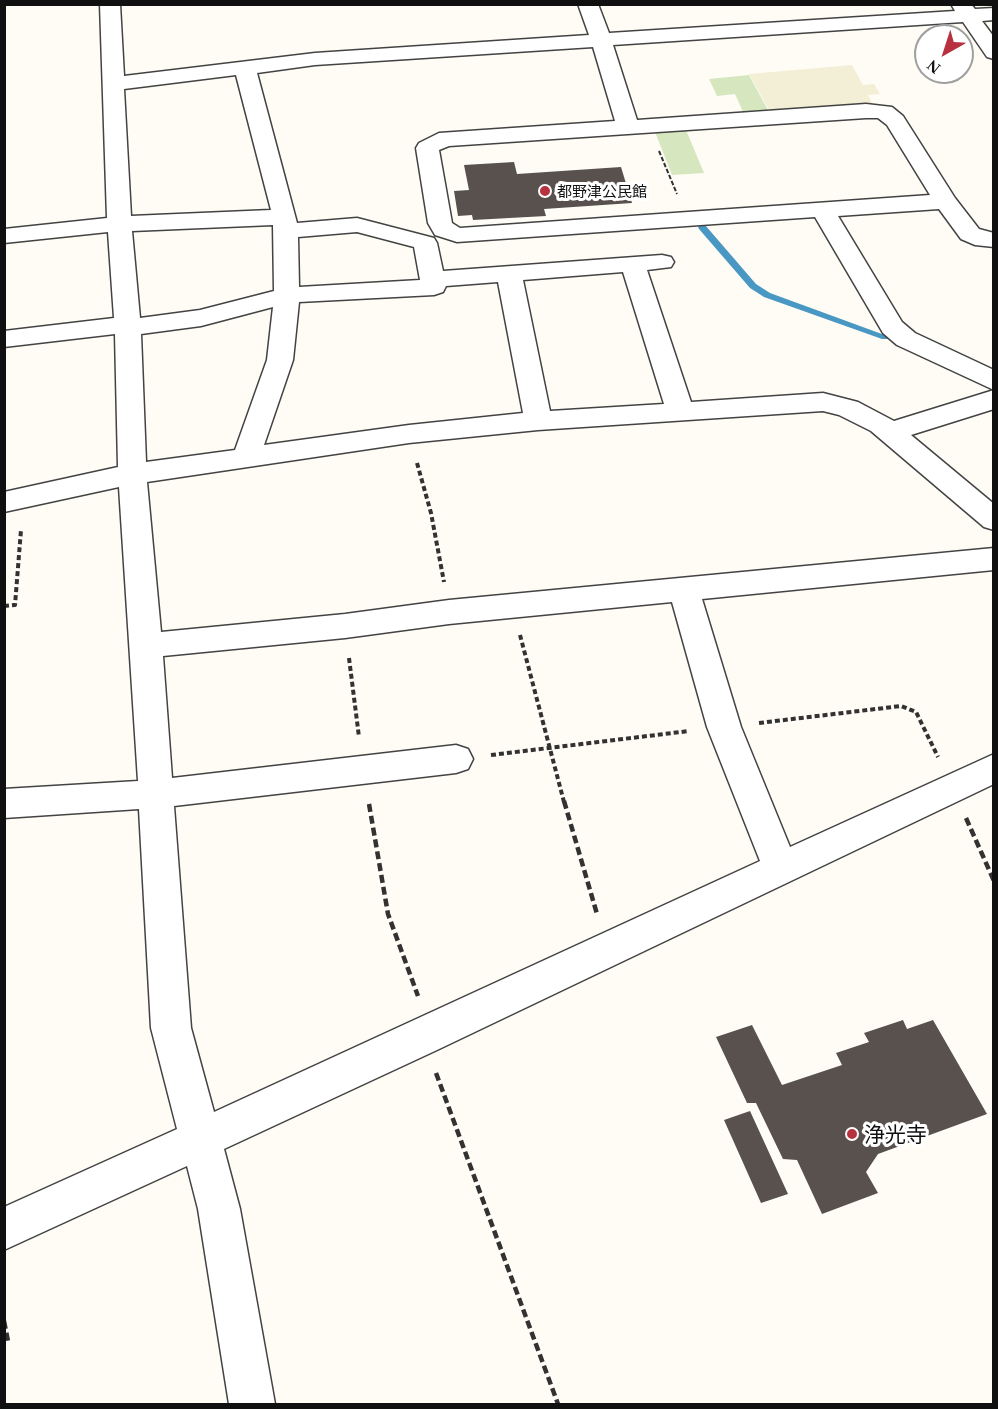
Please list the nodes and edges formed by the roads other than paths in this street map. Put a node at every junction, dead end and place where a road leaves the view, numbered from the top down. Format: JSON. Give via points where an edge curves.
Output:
{"nodes":[{"id":1,"x":110,"y":4,"type":"edge"},
{"id":2,"x":588,"y":4,"type":"edge"},
{"id":3,"x":965,"y":10,"type":"edge"},
{"id":4,"x":993,"y":14,"type":"edge"},
{"id":5,"x":601,"y":39,"type":"junction"},
{"id":6,"x":993,"y":54,"type":"edge"},
{"id":7,"x":245,"y":68,"type":"junction"},
{"id":8,"x":114,"y":84,"type":"junction"},
{"id":9,"x":638,"y":127,"type":"junction"},
{"id":10,"x":945,"y":201,"type":"junction"},
{"id":11,"x":822,"y":209,"type":"junction"},
{"id":12,"x":119,"y":224,"type":"junction"},
{"id":13,"x":285,"y":224,"type":"junction"},
{"id":14,"x":4,"y":236,"type":"edge"},
{"id":15,"x":993,"y":240,"type":"edge"},
{"id":16,"x":662,"y":262,"type":"dead end"},
{"id":17,"x":633,"y":264,"type":"junction"},
{"id":18,"x":509,"y":273,"type":"junction"},
{"id":19,"x":433,"y":279,"type":"junction"},
{"id":20,"x":287,"y":295,"type":"junction"},
{"id":21,"x":128,"y":326,"type":"junction"},
{"id":22,"x":4,"y":339,"type":"edge"},
{"id":23,"x":993,"y":381,"type":"edge"},
{"id":24,"x":993,"y":399,"type":"edge"},
{"id":25,"x":680,"y":411,"type":"junction"},
{"id":26,"x":538,"y":421,"type":"junction"},
{"id":27,"x":890,"y":432,"type":"junction"},
{"id":28,"x":246,"y":457,"type":"junction"},
{"id":29,"x":132,"y":474,"type":"junction"},
{"id":30,"x":14,"y":500,"type":"edge"},
{"id":31,"x":993,"y":520,"type":"edge"},
{"id":32,"x":993,"y":559,"type":"edge"},
{"id":33,"x":684,"y":589,"type":"junction"},
{"id":34,"x":146,"y":646,"type":"junction"},
{"id":35,"x":456,"y":759,"type":"dead end"},
{"id":36,"x":993,"y":768,"type":"edge"},
{"id":37,"x":155,"y":794,"type":"junction"},
{"id":38,"x":4,"y":804,"type":"edge"},
{"id":39,"x":782,"y":868,"type":"junction"},
{"id":40,"x":199,"y":1141,"type":"junction"},
{"id":41,"x":4,"y":1229,"type":"edge"},
{"id":42,"x":252,"y":1404,"type":"edge"}],
"edges":[{"from":1,"to":8,"type":"street"},
{"from":2,"to":5,"type":"street"},
{"from":3,"to":4,"type":"street"},
{"from":3,"to":5,"type":"street"},
{"from":3,"to":6,"type":"street"},
{"from":5,"to":7,"type":"street","via":[[315,59]]},
{"from":5,"to":9,"type":"street"},
{"from":7,"to":8,"type":"street"},
{"from":7,"to":13,"type":"street"},
{"from":8,"to":12,"type":"street"},
{"from":9,"to":10,"type":"street","via":[[884,112],[895,121]]},
{"from":9,"to":11,"type":"street","via":[[449,139],[431,144],[428,155],[444,230],[465,235]]},
{"from":10,"to":11,"type":"street"},
{"from":10,"to":15,"type":"street","via":[[970,234]]},
{"from":11,"to":23,"type":"street","via":[[892,327],[906,339]]},
{"from":12,"to":13,"type":"street"},
{"from":12,"to":14,"type":"street"},
{"from":12,"to":21,"type":"street"},
{"from":13,"to":19,"type":"street","via":[[357,225],[425,243]]},
{"from":13,"to":20,"type":"street"},
{"from":16,"to":17,"type":"street"},
{"from":17,"to":18,"type":"street"},
{"from":17,"to":25,"type":"street"},
{"from":18,"to":19,"type":"street"},
{"from":18,"to":26,"type":"street"},
{"from":19,"to":20,"type":"street","via":[[434,287]]},
{"from":20,"to":21,"type":"street","via":[[201,318]]},
{"from":20,"to":28,"type":"street","via":[[280,360]]},
{"from":21,"to":22,"type":"street"},
{"from":21,"to":29,"type":"street"},
{"from":24,"to":27,"type":"street"},
{"from":25,"to":26,"type":"street"},
{"from":25,"to":27,"type":"street","via":[[823,402],[848,408]]},
{"from":26,"to":28,"type":"street"},
{"from":27,"to":31,"type":"street"},
{"from":28,"to":29,"type":"street"},
{"from":29,"to":30,"type":"street"},
{"from":29,"to":34,"type":"street"},
{"from":32,"to":33,"type":"street"},
{"from":33,"to":34,"type":"street"},
{"from":33,"to":39,"type":"street","via":[[724,727]]},
{"from":34,"to":37,"type":"street"},
{"from":35,"to":37,"type":"street"},
{"from":36,"to":39,"type":"street"},
{"from":37,"to":38,"type":"street"},
{"from":37,"to":40,"type":"street","via":[[171,1028]]},
{"from":39,"to":40,"type":"street"},
{"from":40,"to":41,"type":"street"},
{"from":40,"to":42,"type":"street","via":[[219,1209]]}]}
